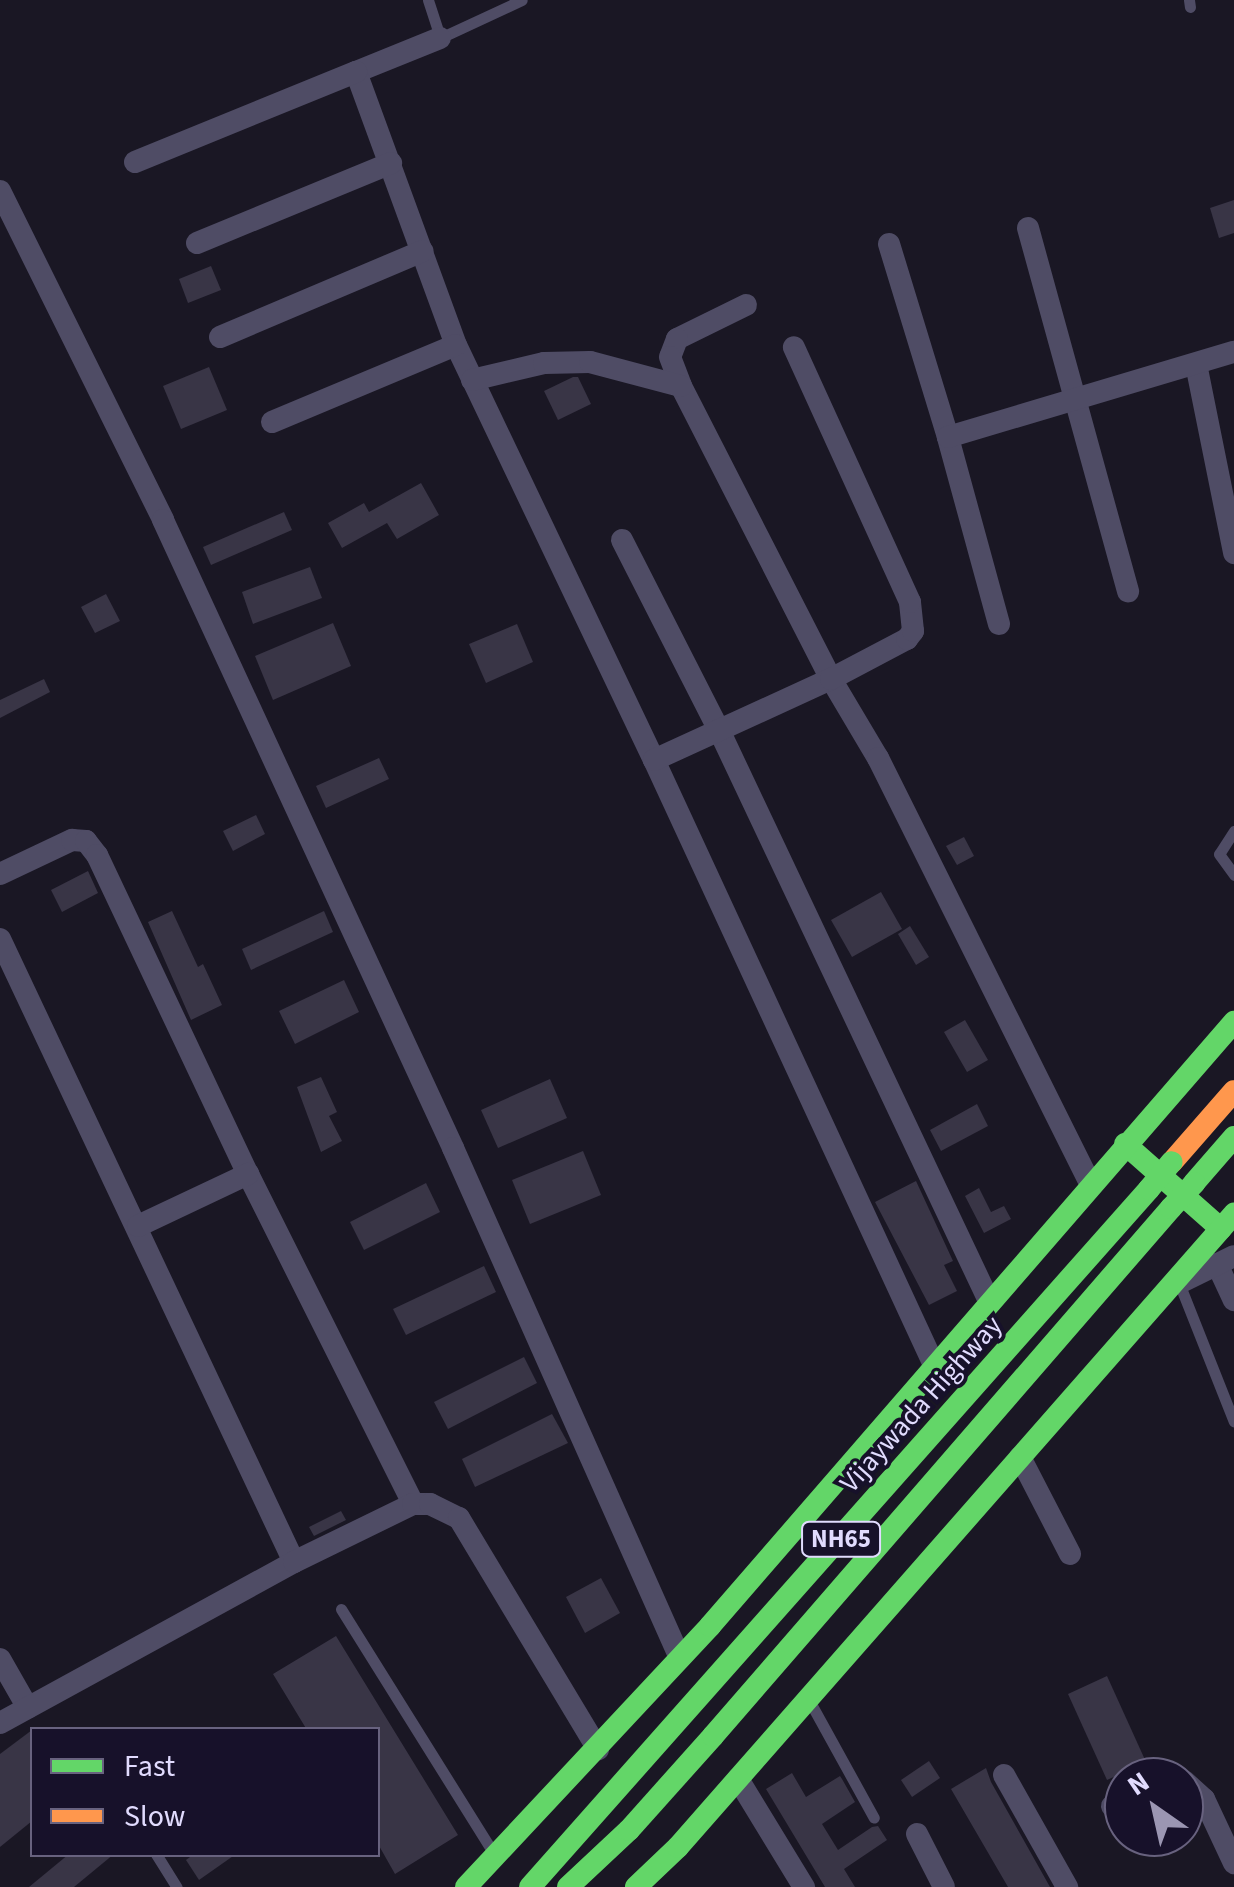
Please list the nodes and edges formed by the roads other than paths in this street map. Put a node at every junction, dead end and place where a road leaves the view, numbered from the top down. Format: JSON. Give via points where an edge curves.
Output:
{"nodes":[{"id":1,"x":428,"y":0,"type":"edge"},
{"id":2,"x":522,"y":0,"type":"edge"},
{"id":3,"x":440,"y":38,"type":"junction"},
{"id":4,"x":356,"y":72,"type":"junction"},
{"id":5,"x":135,"y":162,"type":"dead end"},
{"id":6,"x":391,"y":164,"type":"junction"},
{"id":7,"x":0,"y":191,"type":"edge"},
{"id":8,"x":1028,"y":228,"type":"dead end"},
{"id":9,"x":196,"y":242,"type":"dead end"},
{"id":10,"x":889,"y":244,"type":"dead end"},
{"id":11,"x":422,"y":251,"type":"junction"},
{"id":12,"x":746,"y":306,"type":"dead end"},
{"id":13,"x":220,"y":337,"type":"dead end"},
{"id":14,"x":456,"y":346,"type":"junction"},
{"id":15,"x":794,"y":347,"type":"dead end"},
{"id":16,"x":1234,"y":352,"type":"edge"},
{"id":17,"x":1196,"y":364,"type":"junction"},
{"id":18,"x":472,"y":380,"type":"junction"},
{"id":19,"x":680,"y":386,"type":"junction"},
{"id":20,"x":1074,"y":401,"type":"junction"},
{"id":21,"x":272,"y":422,"type":"dead end"},
{"id":22,"x":948,"y":438,"type":"junction"},
{"id":23,"x":622,"y":540,"type":"dead end"},
{"id":24,"x":1234,"y":553,"type":"edge"},
{"id":25,"x":1128,"y":592,"type":"dead end"},
{"id":26,"x":998,"y":624,"type":"dead end"},
{"id":27,"x":831,"y":680,"type":"junction"},
{"id":28,"x":719,"y":730,"type":"junction"},
{"id":29,"x":654,"y":760,"type":"junction"},
{"id":30,"x":1234,"y":831,"type":"edge"},
{"id":31,"x":0,"y":874,"type":"edge"},
{"id":32,"x":1234,"y":875,"type":"edge"},
{"id":33,"x":0,"y":939,"type":"edge"},
{"id":34,"x":1234,"y":1022,"type":"edge"},
{"id":35,"x":1234,"y":1091,"type":"edge"},
{"id":36,"x":1234,"y":1138,"type":"edge"},
{"id":37,"x":1125,"y":1144,"type":"junction"},
{"id":38,"x":248,"y":1174,"type":"junction"},
{"id":39,"x":1090,"y":1183,"type":"junction"},
{"id":40,"x":1228,"y":1222,"type":"edge"},
{"id":41,"x":138,"y":1226,"type":"junction"},
{"id":42,"x":1226,"y":1260,"type":"edge"},
{"id":43,"x":1174,"y":1286,"type":"junction"},
{"id":44,"x":1234,"y":1300,"type":"edge"},
{"id":45,"x":989,"y":1302,"type":"junction"},
{"id":46,"x":934,"y":1365,"type":"junction"},
{"id":47,"x":1234,"y":1422,"type":"edge"},
{"id":48,"x":1020,"y":1457,"type":"junction"},
{"id":49,"x":413,"y":1504,"type":"junction"},
{"id":50,"x":1070,"y":1554,"type":"dead end"},
{"id":51,"x":294,"y":1562,"type":"junction"},
{"id":52,"x":341,"y":1610,"type":"dead end"},
{"id":53,"x":680,"y":1658,"type":"junction"},
{"id":54,"x":0,"y":1659,"type":"edge"},
{"id":55,"x":808,"y":1699,"type":"junction"},
{"id":56,"x":28,"y":1708,"type":"junction"},
{"id":57,"x":0,"y":1723,"type":"edge"},
{"id":58,"x":598,"y":1748,"type":"junction"},
{"id":59,"x":1004,"y":1774,"type":"dead end"},
{"id":60,"x":738,"y":1779,"type":"junction"},
{"id":61,"x":1204,"y":1799,"type":"edge"},
{"id":62,"x":874,"y":1818,"type":"dead end"},
{"id":63,"x":918,"y":1834,"type":"dead end"},
{"id":64,"x":158,"y":1857,"type":"edge"},
{"id":65,"x":496,"y":1858,"type":"junction"},
{"id":66,"x":1234,"y":1864,"type":"edge"},
{"id":67,"x":647,"y":1883,"type":"edge"},
{"id":68,"x":177,"y":1887,"type":"edge"},
{"id":69,"x":466,"y":1887,"type":"edge"},
{"id":70,"x":530,"y":1887,"type":"edge"},
{"id":71,"x":568,"y":1887,"type":"edge"},
{"id":72,"x":804,"y":1887,"type":"edge"},
{"id":73,"x":944,"y":1887,"type":"edge"},
{"id":74,"x":1067,"y":1887,"type":"edge"}],
"edges":[{"from":1,"to":3,"type":"lane"},
{"from":2,"to":3,"type":"lane"},
{"from":3,"to":4,"type":"street"},
{"from":4,"to":5,"type":"street"},
{"from":4,"to":6,"type":"street"},
{"from":6,"to":9,"type":"street"},
{"from":6,"to":11,"type":"street"},
{"from":7,"to":53,"type":"street","via":[[163,520]]},
{"from":8,"to":20,"type":"street"},
{"from":10,"to":22,"type":"street"},
{"from":11,"to":13,"type":"street"},
{"from":11,"to":14,"type":"street"},
{"from":12,"to":19,"type":"street","via":[[677,338],[670,357]]},
{"from":14,"to":18,"type":"street"},
{"from":14,"to":21,"type":"street"},
{"from":15,"to":27,"type":"street","via":[[914,618],[906,639]]},
{"from":16,"to":17,"type":"street"},
{"from":17,"to":20,"type":"street"},
{"from":17,"to":24,"type":"street"},
{"from":18,"to":19,"type":"street","via":[[544,363],[590,362]]},
{"from":18,"to":29,"type":"street"},
{"from":19,"to":27,"type":"street"},
{"from":20,"to":22,"type":"street"},
{"from":20,"to":25,"type":"street"},
{"from":22,"to":26,"type":"street"},
{"from":23,"to":28,"type":"street"},
{"from":27,"to":28,"type":"street"},
{"from":27,"to":39,"type":"street","via":[[878,758]]},
{"from":28,"to":29,"type":"street"},
{"from":28,"to":45,"type":"street"},
{"from":29,"to":46,"type":"street"},
{"from":30,"to":32,"type":"lane","via":[[1219,854]]},
{"from":31,"to":38,"type":"street","via":[[72,840],[90,845]]},
{"from":33,"to":41,"type":"street"},
{"from":34,"to":37,"type":"main road"},
{"from":35,"to":70,"type":"main road","name":"Vijaywada Highway","number":"NH65","bridge":true},
{"from":36,"to":71,"type":"main road","name":"Vijaywada Highway","number":"NH65","bridge":true,"via":[[713,1736]]},
{"from":37,"to":39,"type":"main road"},
{"from":37,"to":40,"type":"main road"},
{"from":38,"to":41,"type":"street"},
{"from":38,"to":49,"type":"street"},
{"from":39,"to":45,"type":"main road"},
{"from":40,"to":43,"type":"main road"},
{"from":41,"to":51,"type":"street"},
{"from":42,"to":43,"type":"street"},
{"from":42,"to":44,"type":"street"},
{"from":43,"to":47,"type":"lane"},
{"from":43,"to":48,"type":"main road"},
{"from":45,"to":46,"type":"main road"},
{"from":46,"to":53,"type":"main road"},
{"from":48,"to":50,"type":"street"},
{"from":48,"to":55,"type":"main road"},
{"from":49,"to":51,"type":"street"},
{"from":49,"to":58,"type":"street","via":[[445,1508],[459,1518]]},
{"from":51,"to":56,"type":"street"},
{"from":52,"to":65,"type":"lane"},
{"from":53,"to":58,"type":"main road"},
{"from":54,"to":56,"type":"street"},
{"from":55,"to":60,"type":"main road"},
{"from":55,"to":62,"type":"lane"},
{"from":56,"to":57,"type":"street"},
{"from":58,"to":65,"type":"main road"},
{"from":59,"to":74,"type":"street"},
{"from":60,"to":67,"type":"main road"},
{"from":60,"to":72,"type":"street"},
{"from":61,"to":66,"type":"street"},
{"from":63,"to":73,"type":"street"},
{"from":64,"to":68,"type":"lane"},
{"from":65,"to":69,"type":"main road"}]}
